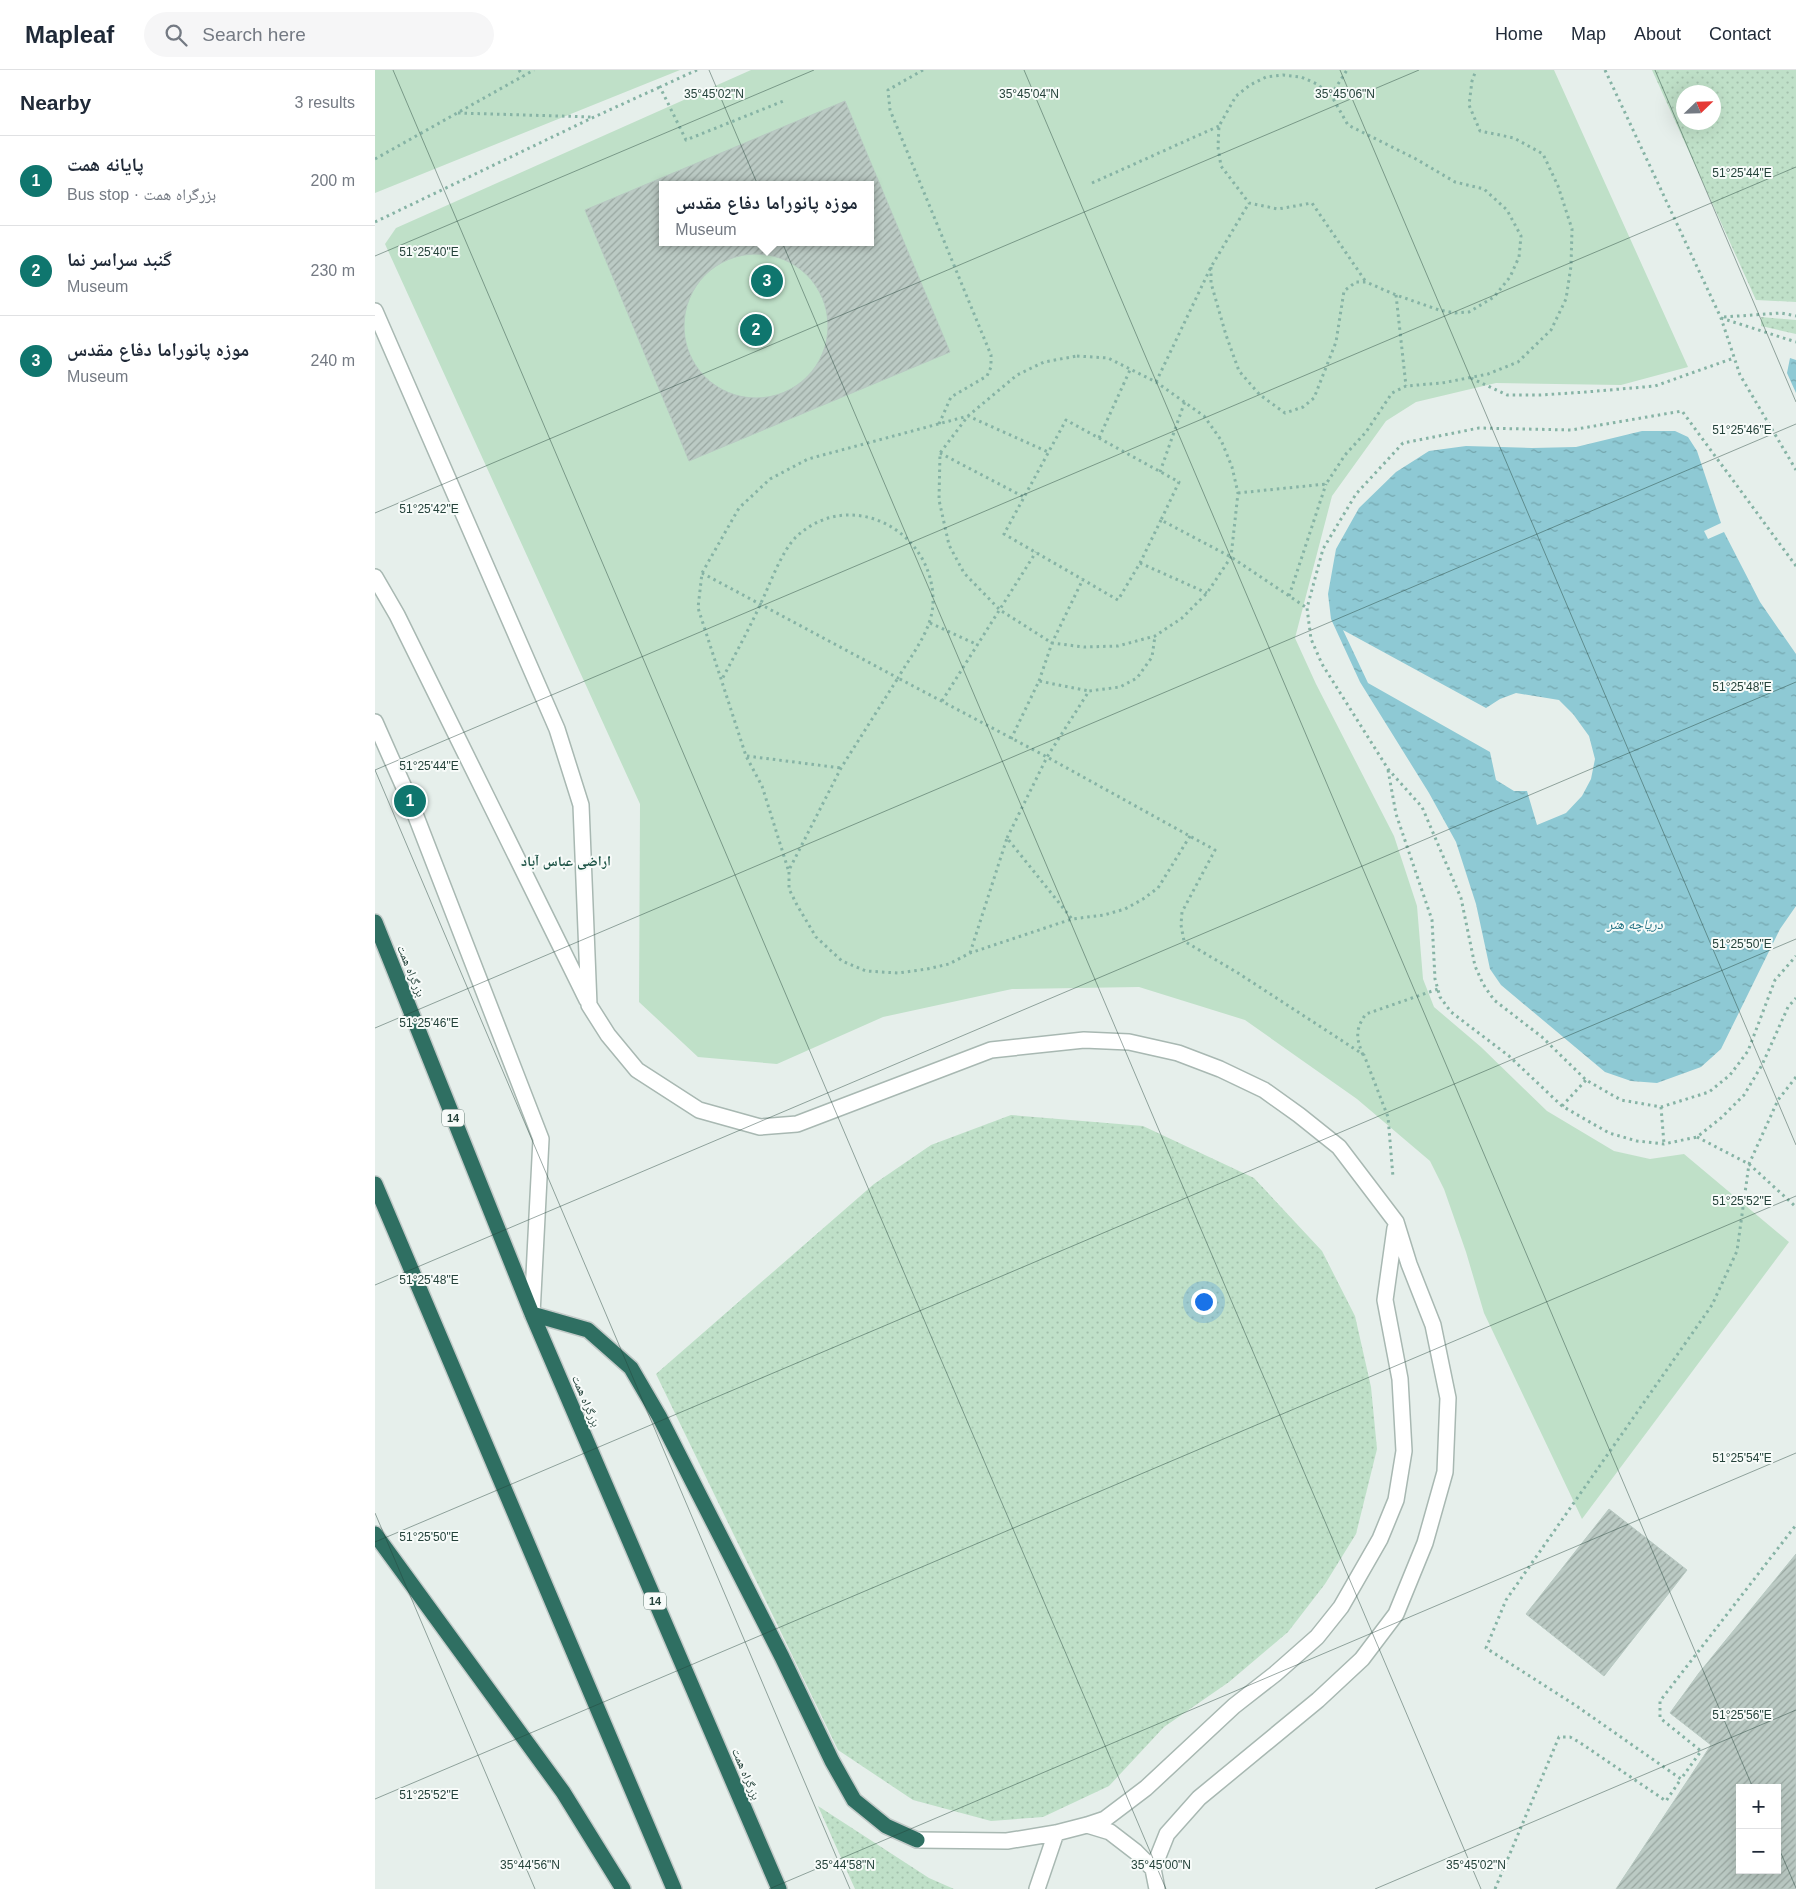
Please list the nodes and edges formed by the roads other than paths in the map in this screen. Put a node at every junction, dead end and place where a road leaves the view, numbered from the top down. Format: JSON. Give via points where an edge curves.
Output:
{"nodes":[{"id":1,"x":375,"y":311,"type":"edge"},
{"id":2,"x":375,"y":577,"type":"edge"},
{"id":3,"x":375,"y":722,"type":"edge"},
{"id":4,"x":375,"y":922,"type":"edge"},
{"id":5,"x":589,"y":1005,"type":"junction"},
{"id":6,"x":375,"y":1184,"type":"edge"},
{"id":7,"x":1396,"y":1222,"type":"junction"},
{"id":8,"x":532,"y":1314,"type":"junction"},
{"id":9,"x":375,"y":1534,"type":"edge"},
{"id":10,"x":1087,"y":1825,"type":"junction"},
{"id":11,"x":1056,"y":1833,"type":"junction"},
{"id":12,"x":917,"y":1840,"type":"joint"},
{"id":13,"x":1153,"y":1869,"type":"junction"},
{"id":14,"x":623,"y":1889,"type":"edge"},
{"id":15,"x":674,"y":1889,"type":"edge"},
{"id":16,"x":779,"y":1889,"type":"edge"},
{"id":17,"x":1037,"y":1889,"type":"edge"},
{"id":18,"x":1157,"y":1889,"type":"edge"}],
"edges":[{"from":1,"to":5,"type":"lane","via":[[557,729],[581,805]]},
{"from":2,"to":5,"type":"lane","via":[[397,614]]},
{"from":3,"to":8,"type":"lane","via":[[410,801],[541,1139]]},
{"from":4,"to":8,"type":"highway","name":"بزرگراه همت","number":"14"},
{"from":5,"to":7,"type":"lane","via":[[608,1035],[637,1070],[699,1110],[760,1127],[797,1124],[991,1050],[1084,1040],[1129,1042],[1178,1053],[1264,1090],[1299,1116],[1339,1148]]},
{"from":6,"to":15,"type":"highway"},
{"from":7,"to":10,"type":"lane","via":[[1385,1300],[1400,1379],[1404,1451],[1396,1500],[1380,1539],[1341,1607],[1317,1637],[1234,1706],[1146,1788],[1105,1819]]},
{"from":7,"to":13,"type":"lane","via":[[1433,1326],[1448,1398],[1445,1472],[1425,1543],[1396,1614],[1362,1659],[1318,1700],[1199,1798],[1167,1834]]},
{"from":8,"to":12,"type":"highway","via":[[588,1330],[631,1368],[659,1416],[832,1761],[855,1800],[886,1826]]},
{"from":8,"to":16,"type":"highway","name":"بزرگراه همت","number":"14"},
{"from":9,"to":14,"type":"highway","via":[[563,1792]]},
{"from":10,"to":11,"type":"lane"},
{"from":10,"to":13,"type":"lane","via":[[1110,1832]]},
{"from":11,"to":12,"type":"lane","via":[[1007,1841]]},
{"from":11,"to":17,"type":"lane"},
{"from":13,"to":18,"type":"lane"}]}
